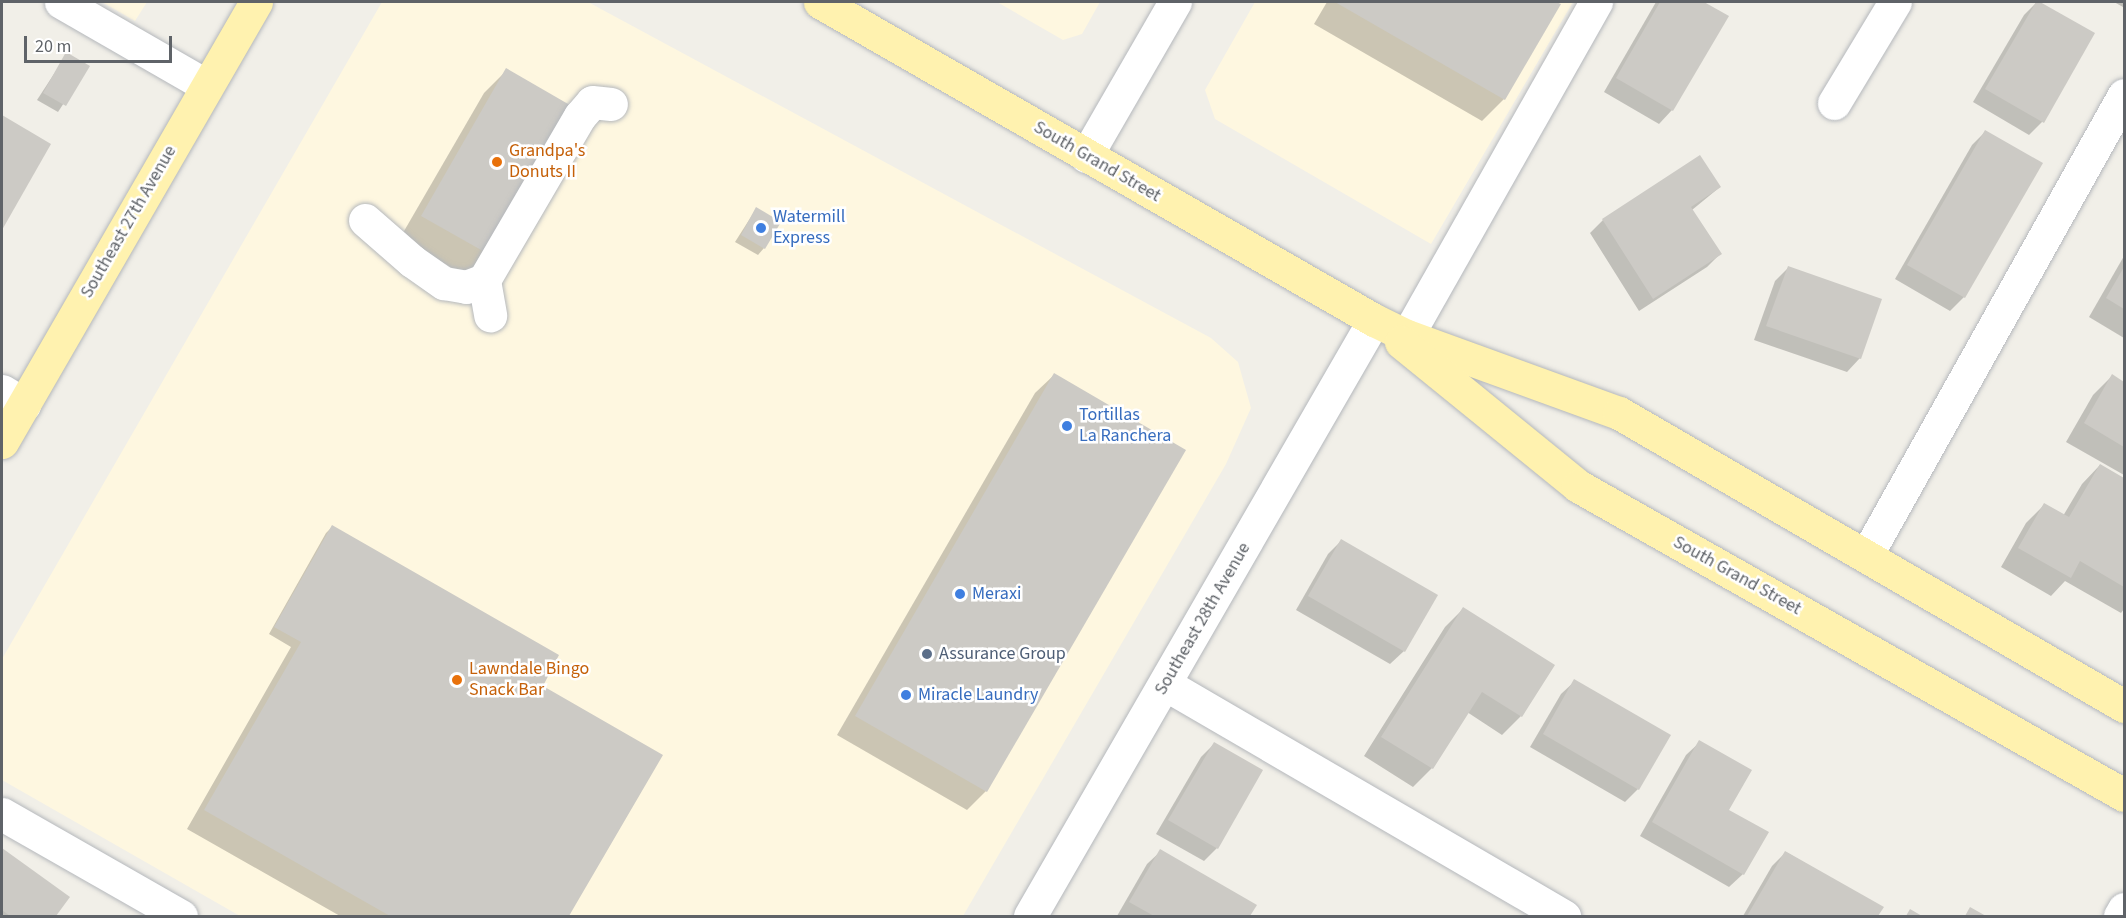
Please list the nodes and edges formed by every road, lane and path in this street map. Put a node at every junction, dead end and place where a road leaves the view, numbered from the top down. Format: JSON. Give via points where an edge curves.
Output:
{"nodes":[{"id":1,"x":61,"y":2,"type":"edge"},
{"id":2,"x":256,"y":2,"type":"edge"},
{"id":3,"x":820,"y":2,"type":"edge"},
{"id":4,"x":1175,"y":2,"type":"edge"},
{"id":5,"x":1596,"y":2,"type":"edge"},
{"id":6,"x":1895,"y":2,"type":"edge"},
{"id":7,"x":207,"y":86,"type":"junction"},
{"id":8,"x":2124,"y":94,"type":"edge"},
{"id":9,"x":1834,"y":103,"type":"dead end"},
{"id":10,"x":611,"y":104,"type":"dead end"},
{"id":11,"x":1086,"y":156,"type":"junction"},
{"id":12,"x":365,"y":220,"type":"dead end"},
{"id":13,"x":484,"y":280,"type":"junction"},
{"id":14,"x":490,"y":315,"type":"dead end"},
{"id":15,"x":1374,"y":320,"type":"junction"},
{"id":16,"x":1407,"y":336,"type":"junction"},
{"id":17,"x":13,"y":397,"type":"edge"},
{"id":18,"x":2,"y":442,"type":"edge"},
{"id":19,"x":1866,"y":556,"type":"junction"},
{"id":20,"x":1165,"y":684,"type":"junction"},
{"id":21,"x":2124,"y":706,"type":"edge"},
{"id":22,"x":2124,"y":795,"type":"edge"},
{"id":23,"x":2,"y":814,"type":"edge"},
{"id":24,"x":2124,"y":909,"type":"edge"},
{"id":25,"x":181,"y":916,"type":"edge"},
{"id":26,"x":1030,"y":916,"type":"edge"},
{"id":27,"x":1564,"y":916,"type":"edge"},
{"id":28,"x":2120,"y":916,"type":"edge"}],
"edges":[{"from":1,"to":7,"type":"street"},
{"from":2,"to":7,"type":"main road","name":"Southeast 27th Avenue"},
{"from":3,"to":11,"type":"main road","name":"South Grand Street"},
{"from":4,"to":11,"type":"street"},
{"from":5,"to":16,"type":"street"},
{"from":6,"to":9,"type":"street"},
{"from":7,"to":17,"type":"main road","name":"Southeast 27th Avenue"},
{"from":8,"to":19,"type":"street"},
{"from":10,"to":13,"type":"street","via":[[592,102],[580,116]]},
{"from":11,"to":15,"type":"main road","name":"South Grand Street"},
{"from":12,"to":13,"type":"street","via":[[444,283],[466,286]]},
{"from":13,"to":14,"type":"street"},
{"from":15,"to":16,"type":"main road","name":"South Grand Street"},
{"from":15,"to":20,"type":"street","name":"Southeast 28th Avenue"},
{"from":15,"to":22,"type":"main road","name":"South Grand Street","via":[[1578,486]]},
{"from":16,"to":19,"type":"main road","name":"South Grand Street","via":[[1619,412]]},
{"from":17,"to":18,"type":"main road","name":"Southeast 27th Avenue"},
{"from":19,"to":21,"type":"main road","name":"South Grand Street"},
{"from":20,"to":26,"type":"street","name":"Southeast 28th Avenue"},
{"from":20,"to":27,"type":"street"},
{"from":23,"to":25,"type":"street"},
{"from":24,"to":28,"type":"street"}]}
